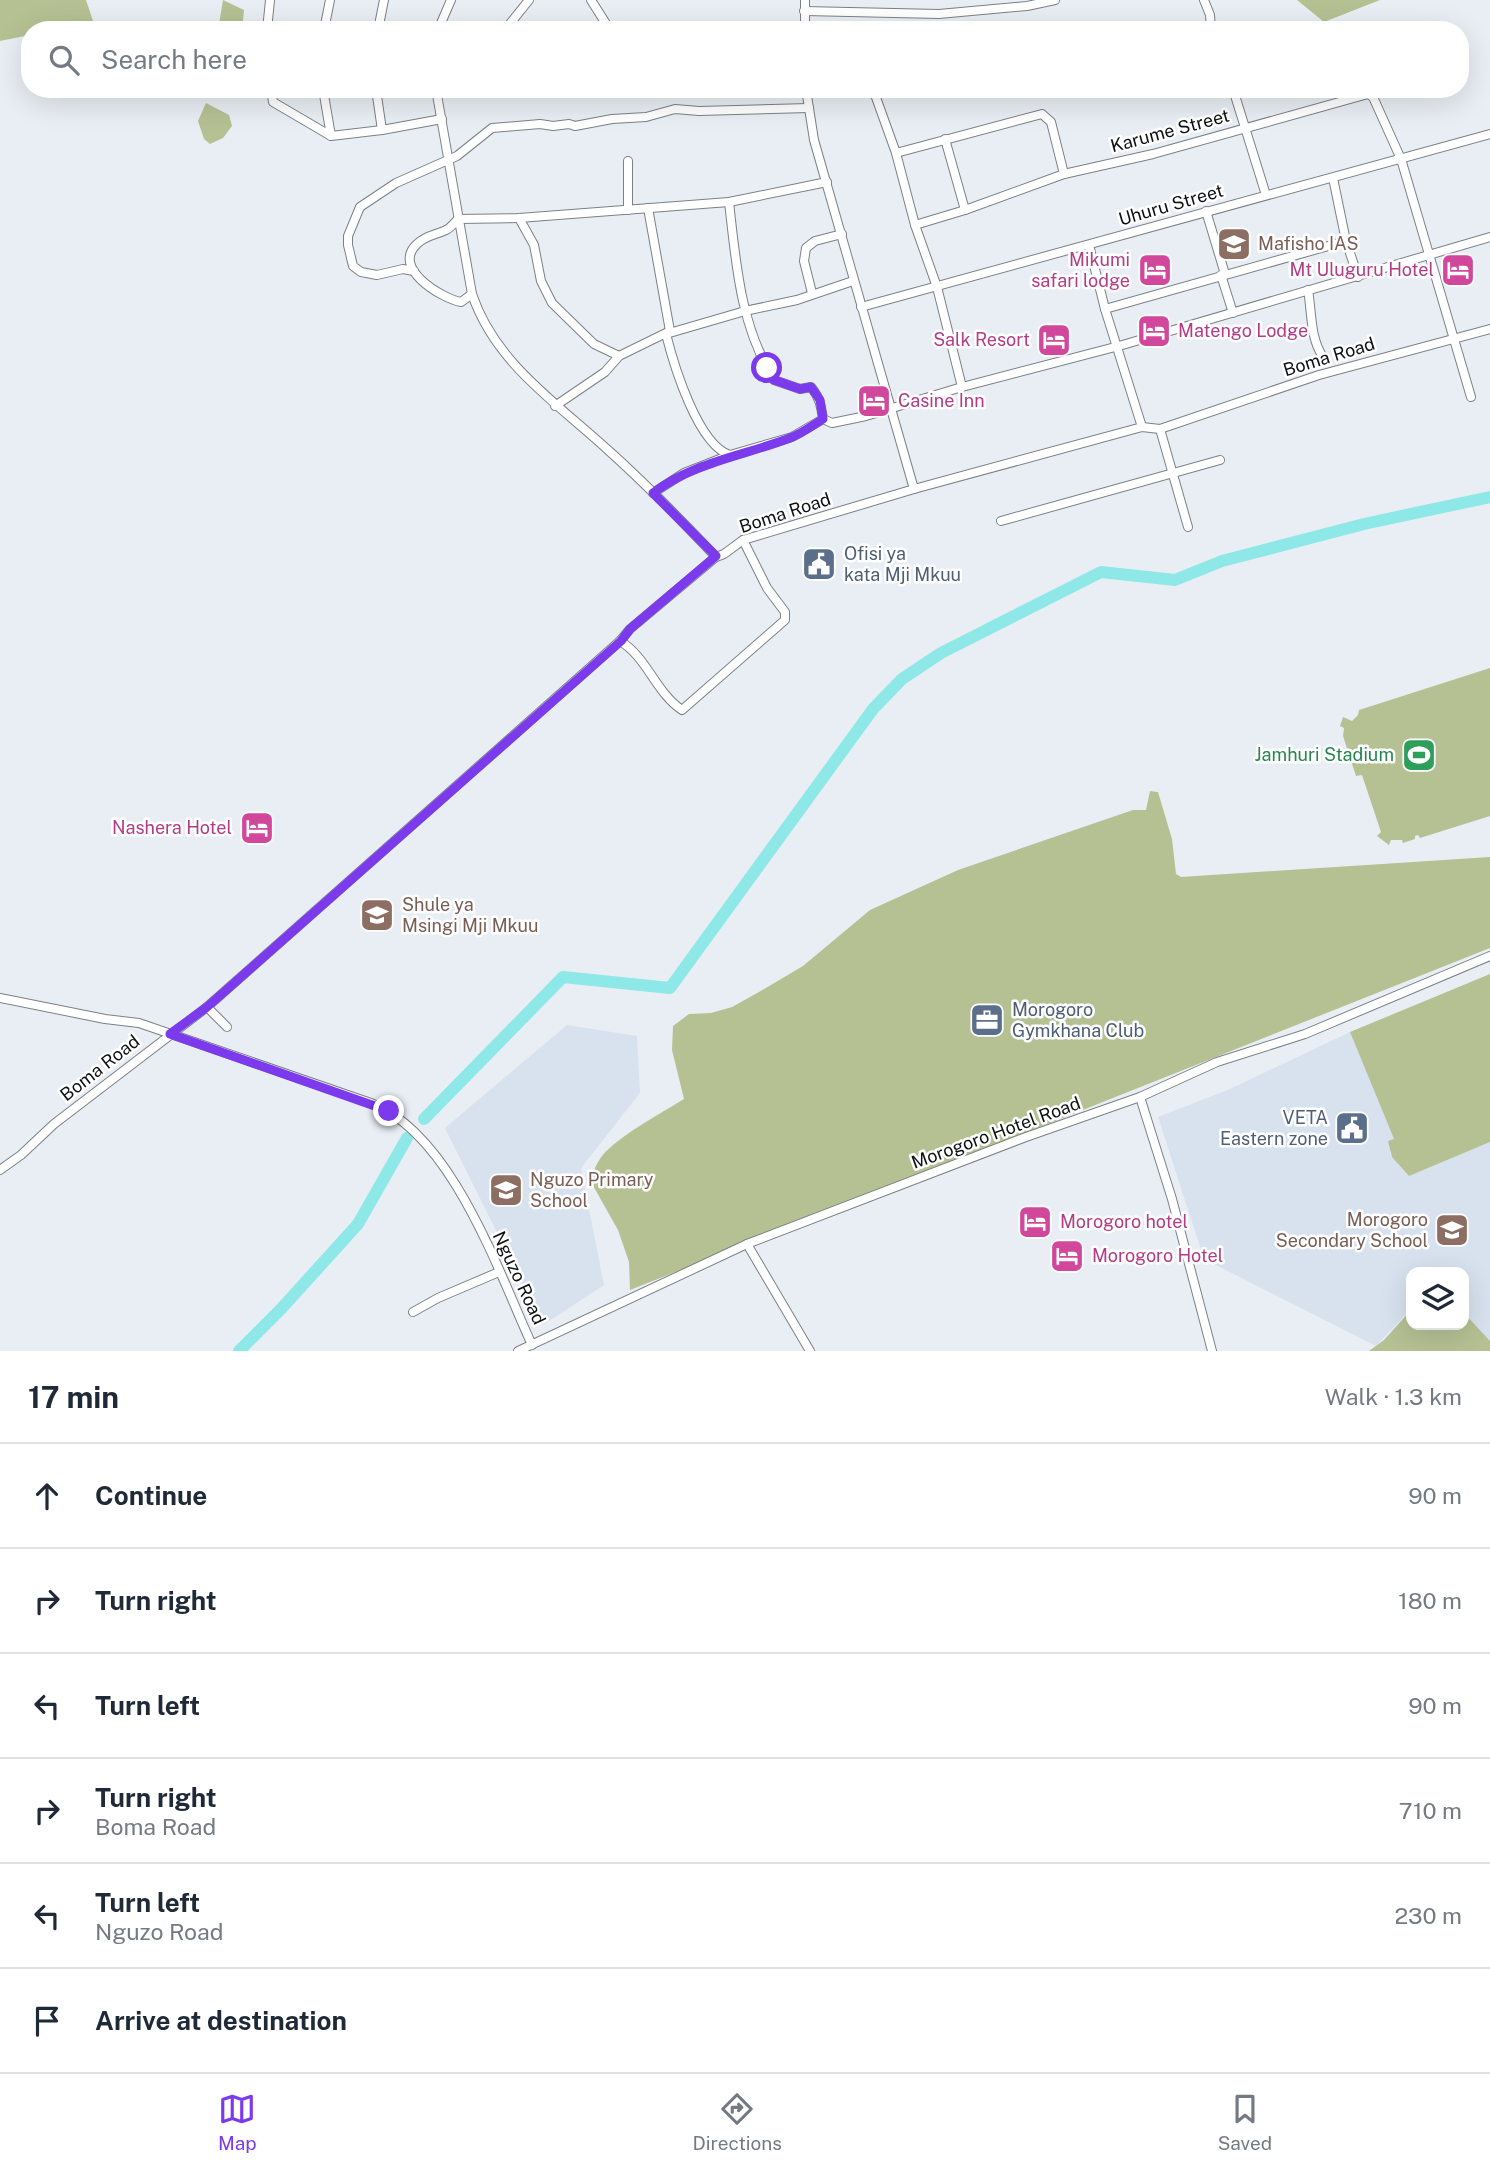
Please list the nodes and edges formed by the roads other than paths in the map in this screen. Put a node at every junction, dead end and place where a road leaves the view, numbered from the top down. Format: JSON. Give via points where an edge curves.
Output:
{"nodes":[{"id":1,"x":270,"y":0,"type":"edge"},
{"id":2,"x":330,"y":0,"type":"edge"},
{"id":3,"x":451,"y":0,"type":"edge"},
{"id":4,"x":529,"y":0,"type":"edge"},
{"id":5,"x":591,"y":0,"type":"edge"},
{"id":6,"x":805,"y":0,"type":"edge"},
{"id":7,"x":1055,"y":0,"type":"edge"},
{"id":8,"x":1204,"y":0,"type":"edge"},
{"id":9,"x":380,"y":1,"type":"edge"},
{"id":10,"x":804,"y":11,"type":"junction"},
{"id":11,"x":268,"y":21,"type":"edge"},
{"id":12,"x":326,"y":21,"type":"edge"},
{"id":13,"x":379,"y":21,"type":"edge"},
{"id":14,"x":441,"y":21,"type":"edge"},
{"id":15,"x":512,"y":21,"type":"edge"},
{"id":16,"x":604,"y":21,"type":"edge"},
{"id":17,"x":805,"y":21,"type":"edge"},
{"id":18,"x":1210,"y":21,"type":"edge"},
{"id":19,"x":272,"y":98,"type":"edge"},
{"id":20,"x":325,"y":98,"type":"edge"},
{"id":21,"x":377,"y":98,"type":"edge"},
{"id":22,"x":438,"y":98,"type":"edge"},
{"id":23,"x":807,"y":98,"type":"edge"},
{"id":24,"x":876,"y":98,"type":"edge"},
{"id":25,"x":1235,"y":98,"type":"edge"},
{"id":26,"x":1353,"y":98,"type":"edge"},
{"id":27,"x":1373,"y":98,"type":"edge"},
{"id":28,"x":809,"y":108,"type":"junction"},
{"id":29,"x":442,"y":119,"type":"junction"},
{"id":30,"x":1243,"y":128,"type":"junction"},
{"id":31,"x":382,"y":130,"type":"junction"},
{"id":32,"x":1490,"y":134,"type":"edge"},
{"id":33,"x":331,"y":136,"type":"junction"},
{"id":34,"x":945,"y":139,"type":"junction"},
{"id":35,"x":896,"y":153,"type":"junction"},
{"id":36,"x":1401,"y":159,"type":"junction"},
{"id":37,"x":447,"y":160,"type":"junction"},
{"id":38,"x":628,"y":161,"type":"dead end"},
{"id":39,"x":1064,"y":174,"type":"junction"},
{"id":40,"x":1333,"y":178,"type":"junction"},
{"id":41,"x":827,"y":182,"type":"junction"},
{"id":42,"x":1266,"y":195,"type":"junction"},
{"id":43,"x":729,"y":202,"type":"junction"},
{"id":44,"x":648,"y":208,"type":"junction"},
{"id":45,"x":628,"y":210,"type":"junction"},
{"id":46,"x":965,"y":210,"type":"junction"},
{"id":47,"x":1206,"y":211,"type":"junction"},
{"id":48,"x":520,"y":218,"type":"junction"},
{"id":49,"x":458,"y":219,"type":"junction"},
{"id":50,"x":915,"y":225,"type":"junction"},
{"id":51,"x":842,"y":234,"type":"junction"},
{"id":52,"x":1490,"y":237,"type":"edge"},
{"id":53,"x":1346,"y":241,"type":"junction"},
{"id":54,"x":1089,"y":245,"type":"junction"},
{"id":55,"x":1429,"y":255,"type":"junction"},
{"id":56,"x":414,"y":271,"type":"junction"},
{"id":57,"x":1221,"y":275,"type":"junction"},
{"id":58,"x":1358,"y":277,"type":"junction"},
{"id":59,"x":853,"y":281,"type":"junction"},
{"id":60,"x":937,"y":287,"type":"junction"},
{"id":61,"x":1308,"y":290,"type":"junction"},
{"id":62,"x":812,"y":293,"type":"junction"},
{"id":63,"x":472,"y":294,"type":"junction"},
{"id":64,"x":861,"y":307,"type":"junction"},
{"id":65,"x":1105,"y":309,"type":"junction"},
{"id":66,"x":744,"y":311,"type":"junction"},
{"id":67,"x":1233,"y":313,"type":"junction"},
{"id":68,"x":1490,"y":329,"type":"edge"},
{"id":69,"x":668,"y":333,"type":"junction"},
{"id":70,"x":1452,"y":338,"type":"junction"},
{"id":71,"x":1119,"y":346,"type":"junction"},
{"id":72,"x":618,"y":356,"type":"junction"},
{"id":73,"x":1323,"y":357,"type":"dead end"},
{"id":74,"x":962,"y":387,"type":"junction"},
{"id":75,"x":1471,"y":397,"type":"dead end"},
{"id":76,"x":555,"y":406,"type":"junction"},
{"id":77,"x":889,"y":408,"type":"junction"},
{"id":78,"x":823,"y":419,"type":"junction"},
{"id":79,"x":1142,"y":427,"type":"junction"},
{"id":80,"x":1160,"y":429,"type":"junction"},
{"id":81,"x":713,"y":443,"type":"junction"},
{"id":82,"x":730,"y":455,"type":"junction"},
{"id":83,"x":1220,"y":460,"type":"dead end"},
{"id":84,"x":709,"y":463,"type":"junction"},
{"id":85,"x":1173,"y":473,"type":"junction"},
{"id":86,"x":914,"y":489,"type":"junction"},
{"id":87,"x":653,"y":493,"type":"junction"},
{"id":88,"x":1001,"y":521,"type":"dead end"},
{"id":89,"x":1188,"y":527,"type":"dead end"},
{"id":90,"x":743,"y":540,"type":"junction"},
{"id":91,"x":716,"y":556,"type":"junction"},
{"id":92,"x":621,"y":641,"type":"junction"},
{"id":93,"x":1490,"y":956,"type":"edge"},
{"id":94,"x":0,"y":998,"type":"edge"},
{"id":95,"x":207,"y":1007,"type":"junction"},
{"id":96,"x":227,"y":1027,"type":"dead end"},
{"id":97,"x":170,"y":1034,"type":"junction"},
{"id":98,"x":1140,"y":1097,"type":"junction"},
{"id":99,"x":0,"y":1170,"type":"edge"},
{"id":100,"x":747,"y":1244,"type":"junction"},
{"id":101,"x":499,"y":1272,"type":"junction"},
{"id":102,"x":413,"y":1312,"type":"dead end"},
{"id":103,"x":532,"y":1345,"type":"junction"},
{"id":104,"x":518,"y":1351,"type":"edge"},
{"id":105,"x":810,"y":1351,"type":"edge"},
{"id":106,"x":1212,"y":1351,"type":"edge"}],
"edges":[{"from":1,"to":11,"type":"street"},
{"from":2,"to":12,"type":"street"},
{"from":3,"to":14,"type":"street"},
{"from":4,"to":15,"type":"street"},
{"from":5,"to":16,"type":"street"},
{"from":6,"to":10,"type":"street"},
{"from":7,"to":10,"type":"street","via":[[939,14]]},
{"from":8,"to":18,"type":"street"},
{"from":9,"to":13,"type":"street"},
{"from":10,"to":17,"type":"street"},
{"from":19,"to":33,"type":"street"},
{"from":20,"to":33,"type":"street"},
{"from":21,"to":31,"type":"street"},
{"from":22,"to":29,"type":"street"},
{"from":23,"to":28,"type":"street"},
{"from":24,"to":35,"type":"street"},
{"from":25,"to":30,"type":"street"},
{"from":26,"to":30,"type":"street","name":"Karume Street"},
{"from":27,"to":36,"type":"street","name":"Karume Street"},
{"from":28,"to":37,"type":"street","via":[[675,109],[575,126],[492,128]]},
{"from":28,"to":41,"type":"street"},
{"from":29,"to":31,"type":"street"},
{"from":29,"to":37,"type":"street"},
{"from":30,"to":39,"type":"street","name":"Karume Street"},
{"from":30,"to":42,"type":"street"},
{"from":31,"to":33,"type":"street"},
{"from":32,"to":36,"type":"street","name":"Uhuru Street"},
{"from":34,"to":35,"type":"street"},
{"from":34,"to":39,"type":"street","via":[[1045,115],[1051,122]]},
{"from":34,"to":46,"type":"street"},
{"from":35,"to":50,"type":"street"},
{"from":36,"to":40,"type":"street","name":"Uhuru Street"},
{"from":36,"to":55,"type":"street","name":"Karume Street"},
{"from":37,"to":49,"type":"street"},
{"from":37,"to":56,"type":"street","via":[[367,201],[348,236],[352,264],[359,271],[377,275]]},
{"from":38,"to":45,"type":"street"},
{"from":39,"to":46,"type":"street","name":"Karume Street"},
{"from":40,"to":42,"type":"street","name":"Uhuru Street"},
{"from":40,"to":53,"type":"street"},
{"from":41,"to":43,"type":"street"},
{"from":41,"to":51,"type":"street"},
{"from":42,"to":47,"type":"street","name":"Uhuru Street"},
{"from":43,"to":44,"type":"street"},
{"from":43,"to":66,"type":"street"},
{"from":44,"to":45,"type":"street"},
{"from":44,"to":69,"type":"street"},
{"from":45,"to":48,"type":"street"},
{"from":46,"to":50,"type":"street","name":"Karume Street"},
{"from":47,"to":54,"type":"street","name":"Uhuru Street"},
{"from":47,"to":57,"type":"street","via":[[1225,274]]},
{"from":48,"to":49,"type":"street"},
{"from":48,"to":72,"type":"street","via":[[534,245],[541,281],[552,303],[594,344]]},
{"from":49,"to":56,"type":"street","via":[[448,230],[430,234],[412,248]]},
{"from":49,"to":63,"type":"street"},
{"from":50,"to":60,"type":"street"},
{"from":51,"to":59,"type":"street"},
{"from":51,"to":62,"type":"street","via":[[806,248],[804,261]]},
{"from":52,"to":55,"type":"street"},
{"from":53,"to":57,"type":"street"},
{"from":53,"to":58,"type":"street"},
{"from":54,"to":60,"type":"street","name":"Uhuru Street"},
{"from":54,"to":65,"type":"street"},
{"from":55,"to":58,"type":"street"},
{"from":55,"to":70,"type":"street","name":"Karume Street"},
{"from":56,"to":63,"type":"street","via":[[447,298],[461,302]]},
{"from":57,"to":65,"type":"street"},
{"from":57,"to":67,"type":"street"},
{"from":58,"to":61,"type":"street"},
{"from":59,"to":62,"type":"street"},
{"from":59,"to":64,"type":"street"},
{"from":60,"to":64,"type":"street","name":"Uhuru Street"},
{"from":60,"to":74,"type":"street"},
{"from":61,"to":67,"type":"street"},
{"from":61,"to":73,"type":"street","via":[[1312,333]]},
{"from":62,"to":66,"type":"street"},
{"from":63,"to":76,"type":"street","via":[[491,336]]},
{"from":64,"to":77,"type":"street"},
{"from":65,"to":71,"type":"street"},
{"from":66,"to":69,"type":"street"},
{"from":66,"to":78,"type":"street","via":[[774,380],[800,389],[811,387],[820,400]]},
{"from":67,"to":71,"type":"street"},
{"from":68,"to":70,"type":"street","name":"Boma Road"},
{"from":69,"to":72,"type":"street"},
{"from":69,"to":81,"type":"street","via":[[686,393]]},
{"from":70,"to":75,"type":"street","name":"Karume Street"},
{"from":70,"to":80,"type":"street","name":"Boma Road","via":[[1319,375]]},
{"from":71,"to":74,"type":"street"},
{"from":71,"to":79,"type":"street"},
{"from":72,"to":76,"type":"street","via":[[605,372]]},
{"from":74,"to":77,"type":"street"},
{"from":76,"to":87,"type":"street"},
{"from":77,"to":78,"type":"street","via":[[832,423]]},
{"from":77,"to":86,"type":"street"},
{"from":78,"to":82,"type":"street","via":[[792,437]]},
{"from":79,"to":80,"type":"street","name":"Boma Road"},
{"from":79,"to":86,"type":"street","name":"Boma Road"},
{"from":80,"to":85,"type":"street"},
{"from":81,"to":82,"type":"street"},
{"from":81,"to":84,"type":"street"},
{"from":82,"to":84,"type":"street"},
{"from":83,"to":85,"type":"street"},
{"from":84,"to":87,"type":"street"},
{"from":85,"to":88,"type":"street"},
{"from":85,"to":89,"type":"street"},
{"from":86,"to":90,"type":"street","name":"Boma Road"},
{"from":87,"to":91,"type":"street"},
{"from":90,"to":91,"type":"street","name":"Boma Road"},
{"from":90,"to":92,"type":"street","via":[[785,612],[785,620],[686,708],[671,702],[632,648]]},
{"from":91,"to":92,"type":"street","name":"Boma Road"},
{"from":92,"to":95,"type":"street","name":"Boma Road"},
{"from":93,"to":98,"type":"street","name":"Morogoro Hotel Road","via":[[1305,1034],[1217,1062]]},
{"from":94,"to":97,"type":"street","name":"Nguzo Road","via":[[139,1023]]},
{"from":95,"to":96,"type":"street"},
{"from":95,"to":97,"type":"street","name":"Boma Road"},
{"from":97,"to":99,"type":"street","name":"Boma Road"},
{"from":97,"to":101,"type":"street","name":"Nguzo Road","via":[[380,1106],[419,1136],[455,1182]]},
{"from":98,"to":100,"type":"street","name":"Morogoro Hotel Road"},
{"from":98,"to":106,"type":"street"},
{"from":100,"to":103,"type":"street","name":"Morogoro Hotel Road"},
{"from":100,"to":105,"type":"street"},
{"from":101,"to":102,"type":"street"},
{"from":101,"to":103,"type":"street","name":"Nguzo Road"},
{"from":103,"to":104,"type":"street","name":"Morogoro Hotel Road"}]}
